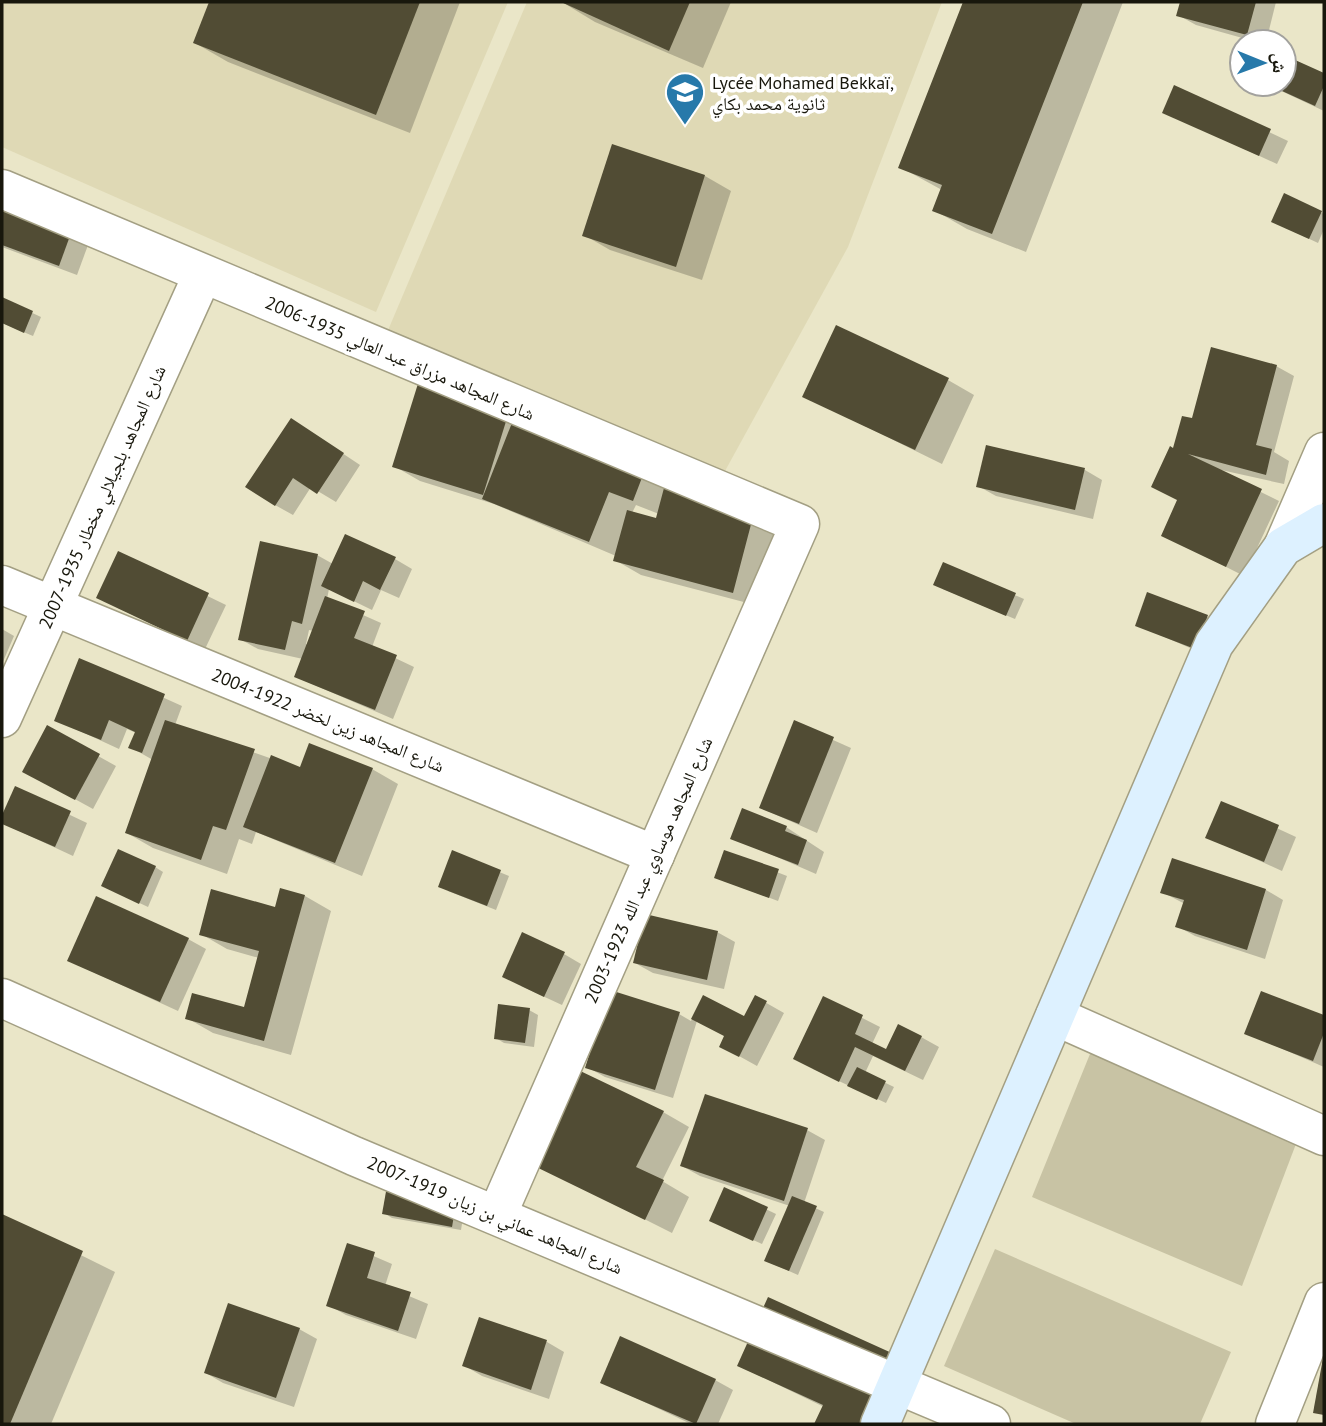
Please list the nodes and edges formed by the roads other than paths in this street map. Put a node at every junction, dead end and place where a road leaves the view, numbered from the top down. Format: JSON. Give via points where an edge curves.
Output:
{"nodes":[{"id":1,"x":2,"y":189,"type":"edge"},
{"id":2,"x":202,"y":276,"type":"junction"},
{"id":3,"x":1324,"y":452,"type":"edge"},
{"id":4,"x":1324,"y":523,"type":"edge"},
{"id":5,"x":800,"y":524,"type":"joint"},
{"id":6,"x":1283,"y":547,"type":"junction"},
{"id":7,"x":2,"y":586,"type":"edge"},
{"id":8,"x":53,"y":607,"type":"junction"},
{"id":9,"x":2,"y":718,"type":"edge"},
{"id":10,"x":655,"y":855,"type":"junction"},
{"id":11,"x":2,"y":998,"type":"edge"},
{"id":12,"x":1055,"y":1016,"type":"junction"},
{"id":13,"x":1324,"y":1136,"type":"edge"},
{"id":14,"x":497,"y":1215,"type":"junction"},
{"id":15,"x":1324,"y":1302,"type":"edge"},
{"id":16,"x":897,"y":1385,"type":"junction"},
{"id":17,"x":880,"y":1424,"type":"edge"},
{"id":18,"x":991,"y":1424,"type":"edge"},
{"id":19,"x":1275,"y":1424,"type":"edge"}],
"edges":[{"from":1,"to":2,"type":"street","name":"شارع المجاهد مزراق عبد العالي 1935-2006"},
{"from":2,"to":5,"type":"street","name":"شارع المجاهد مزراق عبد العالي 1935-2006"},
{"from":2,"to":8,"type":"street","name":"شارع المجاهد بلجيلالي مخطار 1935-2007"},
{"from":3,"to":6,"type":"street"},
{"from":4,"to":6,"type":"main road"},
{"from":5,"to":10,"type":"street","name":"شارع المجاهد موساوي عبد الله 1923-2003"},
{"from":6,"to":12,"type":"main road","via":[[1214,644]]},
{"from":7,"to":8,"type":"street","name":"شارع المجاهد زين لخضر 1922-2004"},
{"from":8,"to":9,"type":"street","name":"شارع المجاهد بلجيلالي مخطار 1935-2007"},
{"from":8,"to":10,"type":"street","name":"شارع المجاهد زين لخضر 1922-2004"},
{"from":10,"to":14,"type":"street","name":"شارع المجاهد موساوي عبد الله 1923-2003"},
{"from":11,"to":14,"type":"street","name":"شارع المجاهد عماني بن زيان 1919-2007"},
{"from":12,"to":13,"type":"street"},
{"from":12,"to":16,"type":"main road"},
{"from":14,"to":16,"type":"street","name":"شارع المجاهد عماني بن زيان 1919-2007"},
{"from":15,"to":19,"type":"street"},
{"from":16,"to":17,"type":"main road"},
{"from":16,"to":18,"type":"street","name":"شارع المجاهد عماني بن زيان 1919-2007"}]}
